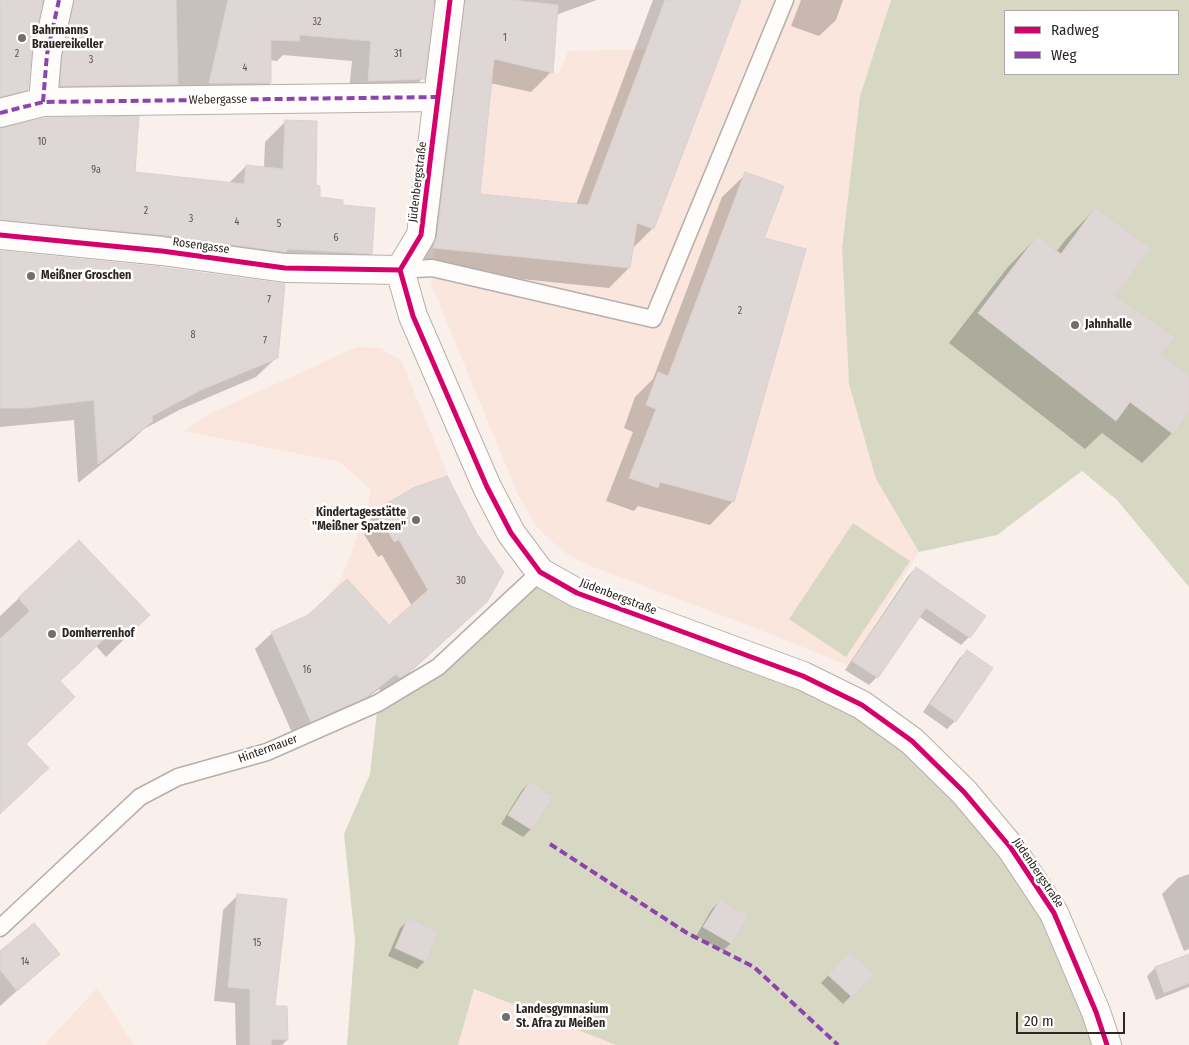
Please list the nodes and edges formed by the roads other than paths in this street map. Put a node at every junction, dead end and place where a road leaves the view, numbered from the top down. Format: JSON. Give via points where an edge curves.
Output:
{"nodes":[{"id":1,"x":60,"y":0,"type":"edge"},
{"id":2,"x":450,"y":0,"type":"edge"},
{"id":3,"x":785,"y":0,"type":"edge"},
{"id":4,"x":438,"y":97,"type":"junction"},
{"id":5,"x":43,"y":102,"type":"junction"},
{"id":6,"x":0,"y":113,"type":"edge"},
{"id":7,"x":0,"y":235,"type":"edge"},
{"id":8,"x":400,"y":270,"type":"junction"},
{"id":9,"x":540,"y":572,"type":"junction"},
{"id":10,"x":0,"y":928,"type":"edge"},
{"id":11,"x":1107,"y":1045,"type":"edge"}],
"edges":[{"from":1,"to":5,"type":"street","via":[[47,54]]},
{"from":2,"to":4,"type":"street","name":"Jüdenbergstraße"},
{"from":3,"to":8,"type":"lane","via":[[653,319],[432,268]]},
{"from":4,"to":5,"type":"street","name":"Webergasse"},
{"from":4,"to":8,"type":"street","name":"Jüdenbergstraße","via":[[421,235]]},
{"from":5,"to":6,"type":"street","name":"Webergasse"},
{"from":7,"to":8,"type":"street","name":"Rosengasse","via":[[162,251],[286,268]]},
{"from":8,"to":9,"type":"street","name":"Jüdenbergstraße","via":[[413,316],[487,487],[511,533]]},
{"from":9,"to":10,"type":"lane","name":"Hintermauer","via":[[438,667],[378,703],[267,752],[178,777],[140,797]]},
{"from":9,"to":11,"type":"street","name":"Jüdenbergstraße","via":[[577,593],[803,676],[862,705],[912,741],[964,792],[1011,848],[1054,913]]}]}
